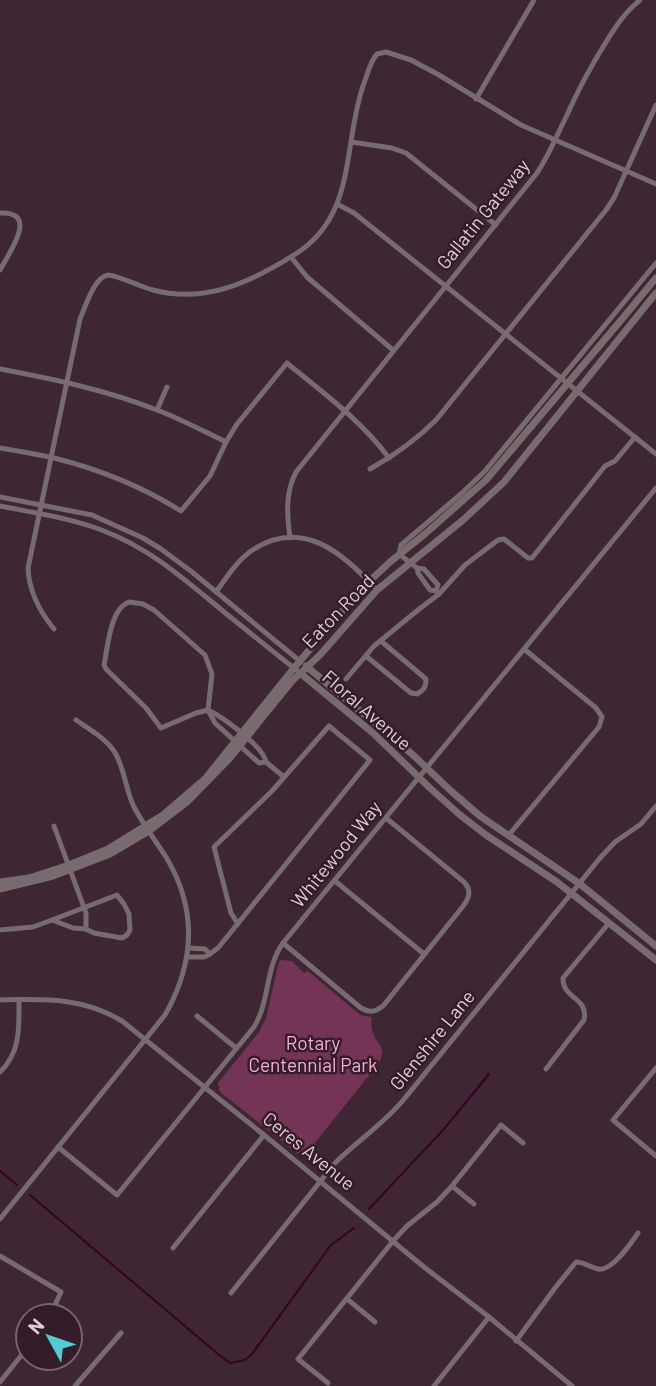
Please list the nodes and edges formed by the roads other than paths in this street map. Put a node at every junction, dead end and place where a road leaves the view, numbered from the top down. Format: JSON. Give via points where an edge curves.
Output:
{"nodes":[{"id":1,"x":534,"y":0,"type":"edge"},
{"id":2,"x":640,"y":0,"type":"edge"},
{"id":3,"x":476,"y":99,"type":"junction"},
{"id":4,"x":656,"y":105,"type":"edge"},
{"id":5,"x":555,"y":140,"type":"junction"},
{"id":6,"x":351,"y":142,"type":"junction"},
{"id":7,"x":626,"y":171,"type":"junction"},
{"id":8,"x":656,"y":184,"type":"edge"},
{"id":9,"x":337,"y":204,"type":"junction"},
{"id":10,"x":0,"y":213,"type":"edge"},
{"id":11,"x":496,"y":225,"type":"junction"},
{"id":12,"x":291,"y":257,"type":"junction"},
{"id":13,"x":656,"y":263,"type":"edge"},
{"id":14,"x":0,"y":270,"type":"edge"},
{"id":15,"x":656,"y":278,"type":"edge"},
{"id":16,"x":445,"y":286,"type":"junction"},
{"id":17,"x":656,"y":293,"type":"edge"},
{"id":18,"x":505,"y":334,"type":"junction"},
{"id":19,"x":393,"y":350,"type":"junction"},
{"id":20,"x":0,"y":369,"type":"edge"},
{"id":21,"x":564,"y":381,"type":"junction"},
{"id":22,"x":66,"y":382,"type":"junction"},
{"id":23,"x":167,"y":387,"type":"dead end"},
{"id":24,"x":578,"y":391,"type":"junction"},
{"id":25,"x":158,"y":410,"type":"junction"},
{"id":26,"x":344,"y":410,"type":"junction"},
{"id":27,"x":635,"y":437,"type":"junction"},
{"id":28,"x":226,"y":442,"type":"junction"},
{"id":29,"x":0,"y":448,"type":"edge"},
{"id":30,"x":656,"y":454,"type":"edge"},
{"id":31,"x":52,"y":457,"type":"junction"},
{"id":32,"x":389,"y":458,"type":"junction"},
{"id":33,"x":370,"y":469,"type":"dead end"},
{"id":34,"x":656,"y":488,"type":"edge"},
{"id":35,"x":0,"y":497,"type":"edge"},
{"id":36,"x":42,"y":505,"type":"junction"},
{"id":37,"x":0,"y":506,"type":"edge"},
{"id":38,"x":40,"y":514,"type":"junction"},
{"id":39,"x":290,"y":538,"type":"junction"},
{"id":40,"x":400,"y":554,"type":"junction"},
{"id":41,"x":414,"y":565,"type":"junction"},
{"id":42,"x":369,"y":581,"type":"junction"},
{"id":43,"x":377,"y":590,"type":"junction"},
{"id":44,"x":216,"y":591,"type":"junction"},
{"id":45,"x":437,"y":593,"type":"junction"},
{"id":46,"x":210,"y":600,"type":"junction"},
{"id":47,"x":54,"y":629,"type":"dead end"},
{"id":48,"x":381,"y":641,"type":"junction"},
{"id":49,"x":524,"y":649,"type":"junction"},
{"id":50,"x":366,"y":656,"type":"junction"},
{"id":51,"x":303,"y":664,"type":"junction"},
{"id":52,"x":297,"y":670,"type":"junction"},
{"id":53,"x":346,"y":679,"type":"dead end"},
{"id":54,"x":208,"y":710,"type":"junction"},
{"id":55,"x":76,"y":720,"type":"dead end"},
{"id":56,"x":244,"y":735,"type":"junction"},
{"id":57,"x":238,"y":743,"type":"junction"},
{"id":58,"x":266,"y":762,"type":"junction"},
{"id":59,"x":427,"y":767,"type":"junction"},
{"id":60,"x":284,"y":777,"type":"junction"},
{"id":61,"x":419,"y":777,"type":"junction"},
{"id":62,"x":656,"y":806,"type":"edge"},
{"id":63,"x":386,"y":818,"type":"junction"},
{"id":64,"x":54,"y":826,"type":"dead end"},
{"id":65,"x":147,"y":828,"type":"junction"},
{"id":66,"x":508,"y":836,"type":"junction"},
{"id":67,"x":70,"y":867,"type":"junction"},
{"id":68,"x":335,"y":881,"type":"junction"},
{"id":69,"x":0,"y":882,"type":"edge"},
{"id":70,"x":580,"y":884,"type":"junction"},
{"id":71,"x":0,"y":889,"type":"edge"},
{"id":72,"x":572,"y":893,"type":"junction"},
{"id":73,"x":84,"y":908,"type":"junction"},
{"id":74,"x":52,"y":920,"type":"junction"},
{"id":75,"x":608,"y":923,"type":"junction"},
{"id":76,"x":238,"y":924,"type":"junction"},
{"id":77,"x":86,"y":929,"type":"junction"},
{"id":78,"x":0,"y":930,"type":"edge"},
{"id":79,"x":283,"y":943,"type":"junction"},
{"id":80,"x":656,"y":946,"type":"edge"},
{"id":81,"x":188,"y":948,"type":"junction"},
{"id":82,"x":210,"y":954,"type":"junction"},
{"id":83,"x":424,"y":954,"type":"junction"},
{"id":84,"x":187,"y":957,"type":"junction"},
{"id":85,"x":656,"y":961,"type":"edge"},
{"id":86,"x":0,"y":1000,"type":"edge"},
{"id":87,"x":19,"y":1000,"type":"junction"},
{"id":88,"x":197,"y":1016,"type":"dead end"},
{"id":89,"x":146,"y":1039,"type":"junction"},
{"id":90,"x":236,"y":1048,"type":"junction"},
{"id":91,"x":656,"y":1068,"type":"edge"},
{"id":92,"x":546,"y":1069,"type":"dead end"},
{"id":93,"x":0,"y":1072,"type":"edge"},
{"id":94,"x":205,"y":1087,"type":"junction"},
{"id":95,"x":264,"y":1135,"type":"junction"},
{"id":96,"x":523,"y":1143,"type":"dead end"},
{"id":97,"x":58,"y":1147,"type":"junction"},
{"id":98,"x":656,"y":1156,"type":"edge"},
{"id":99,"x":320,"y":1181,"type":"junction"},
{"id":100,"x":453,"y":1186,"type":"junction"},
{"id":101,"x":474,"y":1204,"type":"dead end"},
{"id":102,"x":0,"y":1219,"type":"edge"},
{"id":103,"x":638,"y":1233,"type":"dead end"},
{"id":104,"x":393,"y":1241,"type":"junction"},
{"id":105,"x":173,"y":1248,"type":"dead end"},
{"id":106,"x":0,"y":1256,"type":"edge"},
{"id":107,"x":231,"y":1293,"type":"dead end"},
{"id":108,"x":347,"y":1299,"type":"junction"},
{"id":109,"x":56,"y":1302,"type":"edge"},
{"id":110,"x":489,"y":1317,"type":"junction"},
{"id":111,"x":375,"y":1322,"type":"dead end"},
{"id":112,"x":121,"y":1332,"type":"dead end"},
{"id":113,"x":516,"y":1341,"type":"junction"},
{"id":114,"x":14,"y":1364,"type":"edge"},
{"id":115,"x":563,"y":1379,"type":"junction"},
{"id":116,"x":0,"y":1382,"type":"edge"},
{"id":117,"x":328,"y":1383,"type":"dead end"},
{"id":118,"x":75,"y":1386,"type":"edge"},
{"id":119,"x":434,"y":1386,"type":"edge"},
{"id":120,"x":558,"y":1386,"type":"edge"},
{"id":121,"x":572,"y":1386,"type":"edge"}],
"edges":[{"from":1,"to":3,"type":"street"},
{"from":2,"to":5,"type":"street","name":"Gallatin Gateway","via":[[618,22],[599,52]]},
{"from":3,"to":5,"type":"street"},
{"from":3,"to":6,"type":"street","via":[[411,60],[386,52],[377,54],[359,99]]},
{"from":4,"to":7,"type":"street"},
{"from":5,"to":7,"type":"street"},
{"from":5,"to":11,"type":"street","name":"Gallatin Gateway","via":[[545,161]]},
{"from":6,"to":9,"type":"street"},
{"from":6,"to":11,"type":"street","via":[[406,153]]},
{"from":7,"to":8,"type":"street"},
{"from":7,"to":18,"type":"street","via":[[606,210]]},
{"from":9,"to":12,"type":"street","via":[[319,234]]},
{"from":9,"to":16,"type":"street"},
{"from":10,"to":14,"type":"street","via":[[19,220],[20,231]]},
{"from":11,"to":16,"type":"street","name":"Gallatin Gateway"},
{"from":12,"to":19,"type":"street","via":[[307,277]]},
{"from":12,"to":22,"type":"street","via":[[223,291],[182,295],[103,277],[80,319]]},
{"from":13,"to":21,"type":"street","name":"Eaton Road"},
{"from":15,"to":21,"type":"street","name":"Eaton Road"},
{"from":16,"to":18,"type":"street"},
{"from":16,"to":19,"type":"street","name":"Gallatin Gateway"},
{"from":17,"to":24,"type":"street","name":"Eaton Road"},
{"from":18,"to":21,"type":"street"},
{"from":18,"to":32,"type":"street","via":[[436,420]]},
{"from":19,"to":26,"type":"street","name":"Gallatin Gateway"},
{"from":20,"to":22,"type":"street"},
{"from":21,"to":24,"type":"street"},
{"from":21,"to":40,"type":"street","name":"Eaton Road","via":[[486,480]]},
{"from":22,"to":25,"type":"street"},
{"from":22,"to":31,"type":"street"},
{"from":23,"to":25,"type":"street"},
{"from":24,"to":27,"type":"street"},
{"from":24,"to":41,"type":"street","name":"Eaton Road","via":[[504,482]]},
{"from":25,"to":28,"type":"street"},
{"from":26,"to":28,"type":"street","via":[[286,363]]},
{"from":26,"to":32,"type":"street"},
{"from":26,"to":39,"type":"street","name":"Gallatin Gateway","via":[[291,482],[287,504]]},
{"from":27,"to":30,"type":"street"},
{"from":27,"to":45,"type":"street","via":[[531,558],[505,539],[498,540]]},
{"from":28,"to":31,"type":"street","via":[[210,476],[181,511],[125,483]]},
{"from":29,"to":31,"type":"street"},
{"from":31,"to":36,"type":"street"},
{"from":32,"to":33,"type":"street"},
{"from":34,"to":49,"type":"street","name":"Whitewood Way"},
{"from":35,"to":36,"type":"street","name":"Floral Avenue"},
{"from":36,"to":38,"type":"street"},
{"from":36,"to":44,"type":"street","name":"Floral Avenue","via":[[92,515],[127,530],[161,549]]},
{"from":37,"to":38,"type":"street","name":"Floral Avenue"},
{"from":38,"to":46,"type":"street","name":"Floral Avenue","via":[[122,538]]},
{"from":38,"to":47,"type":"street","via":[[28,579],[43,616]]},
{"from":39,"to":42,"type":"street","via":[[324,544]]},
{"from":39,"to":44,"type":"street","via":[[251,551]]},
{"from":40,"to":41,"type":"street"},
{"from":40,"to":42,"type":"street","name":"Eaton Road"},
{"from":41,"to":43,"type":"street","name":"Eaton Road"},
{"from":41,"to":45,"type":"street","via":[[430,590]]},
{"from":42,"to":43,"type":"street"},
{"from":42,"to":51,"type":"street","name":"Eaton Road"},
{"from":43,"to":51,"type":"street","name":"Eaton Road","via":[[320,655]]},
{"from":44,"to":46,"type":"street"},
{"from":44,"to":51,"type":"street","name":"Floral Avenue"},
{"from":45,"to":48,"type":"street"},
{"from":46,"to":52,"type":"street","name":"Floral Avenue"},
{"from":48,"to":50,"type":"street"},
{"from":48,"to":50,"type":"street","via":[[426,679],[423,690],[411,693]]},
{"from":49,"to":59,"type":"street","name":"Whitewood Way"},
{"from":49,"to":66,"type":"street","via":[[601,717],[599,727]]},
{"from":50,"to":53,"type":"street"},
{"from":51,"to":52,"type":"street","name":"Eaton Road"},
{"from":51,"to":59,"type":"street","name":"Floral Avenue"},
{"from":52,"to":56,"type":"street","name":"Eaton Road"},
{"from":52,"to":61,"type":"street","name":"Floral Avenue"},
{"from":54,"to":54,"type":"street","via":[[162,728],[106,670],[115,615],[122,605],[144,604],[154,610],[205,655],[212,674]]},
{"from":54,"to":56,"type":"street"},
{"from":54,"to":57,"type":"street","via":[[215,723]]},
{"from":55,"to":65,"type":"street","via":[[113,750],[132,803]]},
{"from":56,"to":57,"type":"street","name":"Eaton Road"},
{"from":56,"to":58,"type":"street"},
{"from":57,"to":58,"type":"street","via":[[259,763]]},
{"from":57,"to":65,"type":"street","name":"Eaton Road","via":[[201,789],[171,815]]},
{"from":58,"to":60,"type":"street"},
{"from":59,"to":61,"type":"street","name":"Whitewood Way"},
{"from":59,"to":66,"type":"street","name":"Floral Avenue"},
{"from":60,"to":76,"type":"street","via":[[214,847]]},
{"from":60,"to":76,"type":"street","via":[[329,726],[370,760]]},
{"from":61,"to":63,"type":"street","name":"Whitewood Way"},
{"from":61,"to":72,"type":"street","name":"Floral Avenue","via":[[479,830]]},
{"from":62,"to":70,"type":"street","name":"Glenshire Lane","via":[[641,824],[607,849]]},
{"from":63,"to":68,"type":"street","name":"Whitewood Way"},
{"from":63,"to":83,"type":"street","via":[[464,882],[470,892]]},
{"from":64,"to":67,"type":"street"},
{"from":65,"to":67,"type":"street","name":"Eaton Road","via":[[110,854]]},
{"from":65,"to":81,"type":"street","via":[[183,892]]},
{"from":66,"to":70,"type":"street","name":"Floral Avenue"},
{"from":67,"to":69,"type":"street"},
{"from":67,"to":71,"type":"street","name":"Eaton Road"},
{"from":67,"to":73,"type":"street"},
{"from":68,"to":79,"type":"street","name":"Whitewood Way"},
{"from":68,"to":83,"type":"street"},
{"from":70,"to":72,"type":"street","name":"Glenshire Lane"},
{"from":70,"to":80,"type":"street","name":"Floral Avenue"},
{"from":72,"to":75,"type":"street","name":"Floral Avenue"},
{"from":72,"to":99,"type":"street","name":"Glenshire Lane","via":[[396,1110],[344,1153]]},
{"from":73,"to":74,"type":"street"},
{"from":73,"to":77,"type":"street"},
{"from":73,"to":77,"type":"street","via":[[117,895],[128,914],[130,930],[122,938]]},
{"from":74,"to":77,"type":"street"},
{"from":74,"to":78,"type":"street"},
{"from":75,"to":85,"type":"street","name":"Floral Avenue"},
{"from":75,"to":92,"type":"street","via":[[563,978],[565,989],[583,1004],[586,1014]]},
{"from":76,"to":82,"type":"street"},
{"from":79,"to":83,"type":"street","via":[[361,1008],[373,1012],[383,1006]]},
{"from":79,"to":90,"type":"street","name":"Whitewood Way","via":[[272,965],[259,1018]]},
{"from":81,"to":82,"type":"street","via":[[205,949]]},
{"from":81,"to":84,"type":"street"},
{"from":82,"to":84,"type":"street"},
{"from":84,"to":89,"type":"street","via":[[174,998]]},
{"from":86,"to":87,"type":"street","name":"Ceres Avenue"},
{"from":87,"to":89,"type":"street","name":"Ceres Avenue","via":[[96,1007]]},
{"from":87,"to":93,"type":"street","via":[[16,1049]]},
{"from":88,"to":90,"type":"street"},
{"from":89,"to":94,"type":"street","name":"Ceres Avenue"},
{"from":89,"to":97,"type":"street"},
{"from":90,"to":94,"type":"street","name":"Whitewood Way"},
{"from":91,"to":98,"type":"street","via":[[613,1120]]},
{"from":94,"to":95,"type":"street","name":"Ceres Avenue"},
{"from":94,"to":97,"type":"street","name":"Whitewood Way","via":[[117,1195]]},
{"from":95,"to":99,"type":"street","name":"Ceres Avenue"},
{"from":95,"to":105,"type":"street"},
{"from":96,"to":100,"type":"street","via":[[501,1125]]},
{"from":97,"to":102,"type":"street"},
{"from":99,"to":104,"type":"street","name":"Ceres Avenue"},
{"from":99,"to":107,"type":"street","name":"Glenshire Lane"},
{"from":100,"to":101,"type":"street"},
{"from":100,"to":104,"type":"street"},
{"from":103,"to":113,"type":"street","via":[[604,1269],[576,1262]]},
{"from":104,"to":108,"type":"street"},
{"from":104,"to":110,"type":"street","name":"Ceres Avenue"},
{"from":106,"to":109,"type":"street","via":[[61,1292]]},
{"from":108,"to":111,"type":"street"},
{"from":108,"to":117,"type":"street","via":[[298,1359]]},
{"from":110,"to":113,"type":"street","name":"Ceres Avenue"},
{"from":110,"to":119,"type":"street"},
{"from":112,"to":118,"type":"street"},
{"from":113,"to":115,"type":"street","name":"Ceres Avenue"},
{"from":114,"to":116,"type":"street"},
{"from":115,"to":120,"type":"street"},
{"from":115,"to":121,"type":"street","name":"Ceres Avenue"}]}
